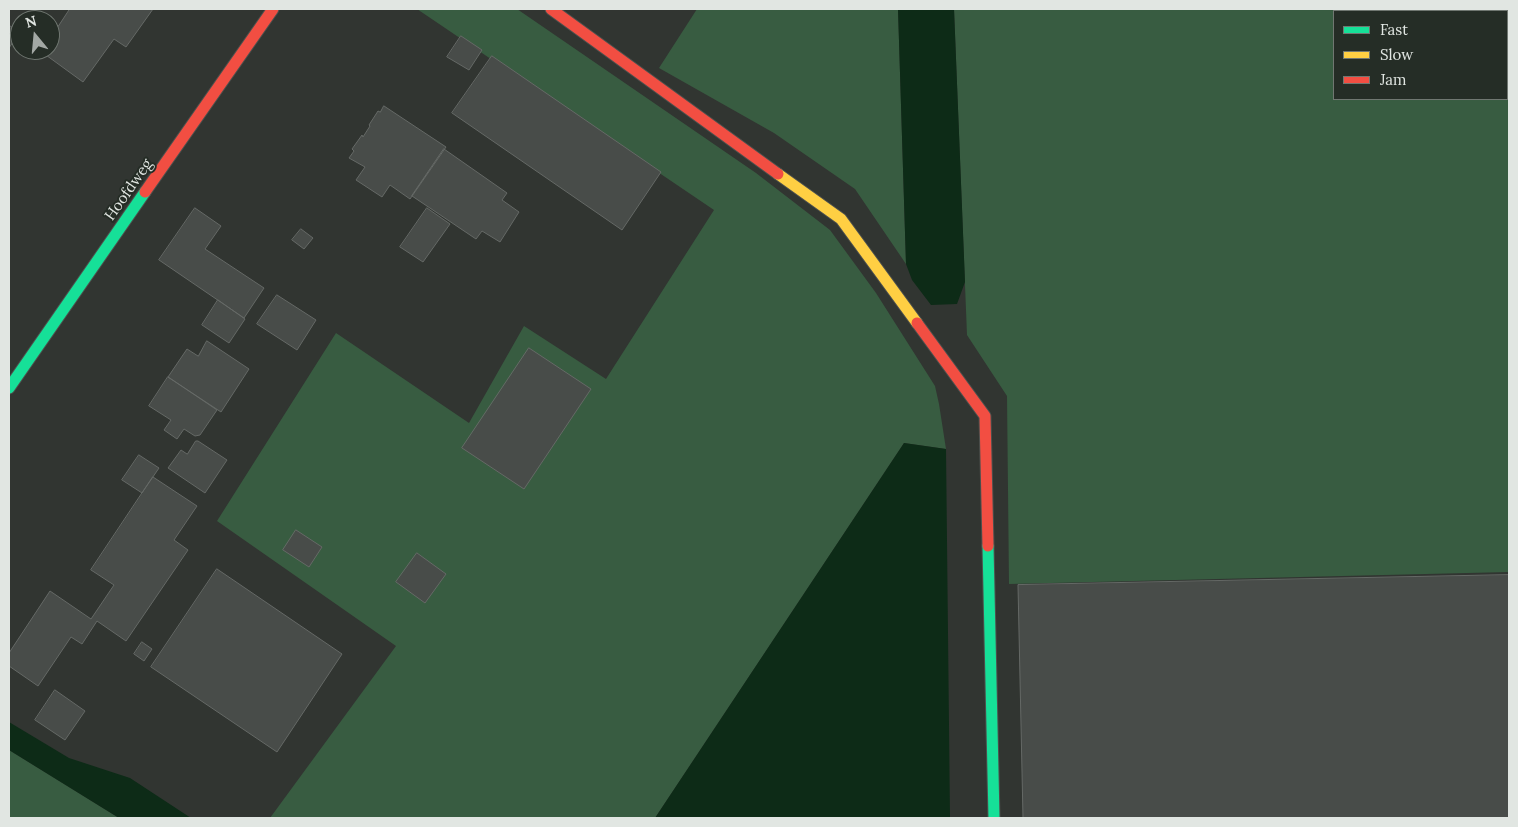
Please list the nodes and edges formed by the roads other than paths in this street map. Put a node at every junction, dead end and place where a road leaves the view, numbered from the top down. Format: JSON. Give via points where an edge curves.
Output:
{"nodes":[{"id":1,"x":273,"y":9,"type":"edge"},
{"id":2,"x":551,"y":9,"type":"edge"},
{"id":3,"x":9,"y":388,"type":"edge"},
{"id":4,"x":994,"y":818,"type":"edge"}],
"edges":[{"from":1,"to":3,"type":"street","name":"Hoofdweg"},
{"from":2,"to":4,"type":"street","via":[[841,219],[985,416]]}]}
